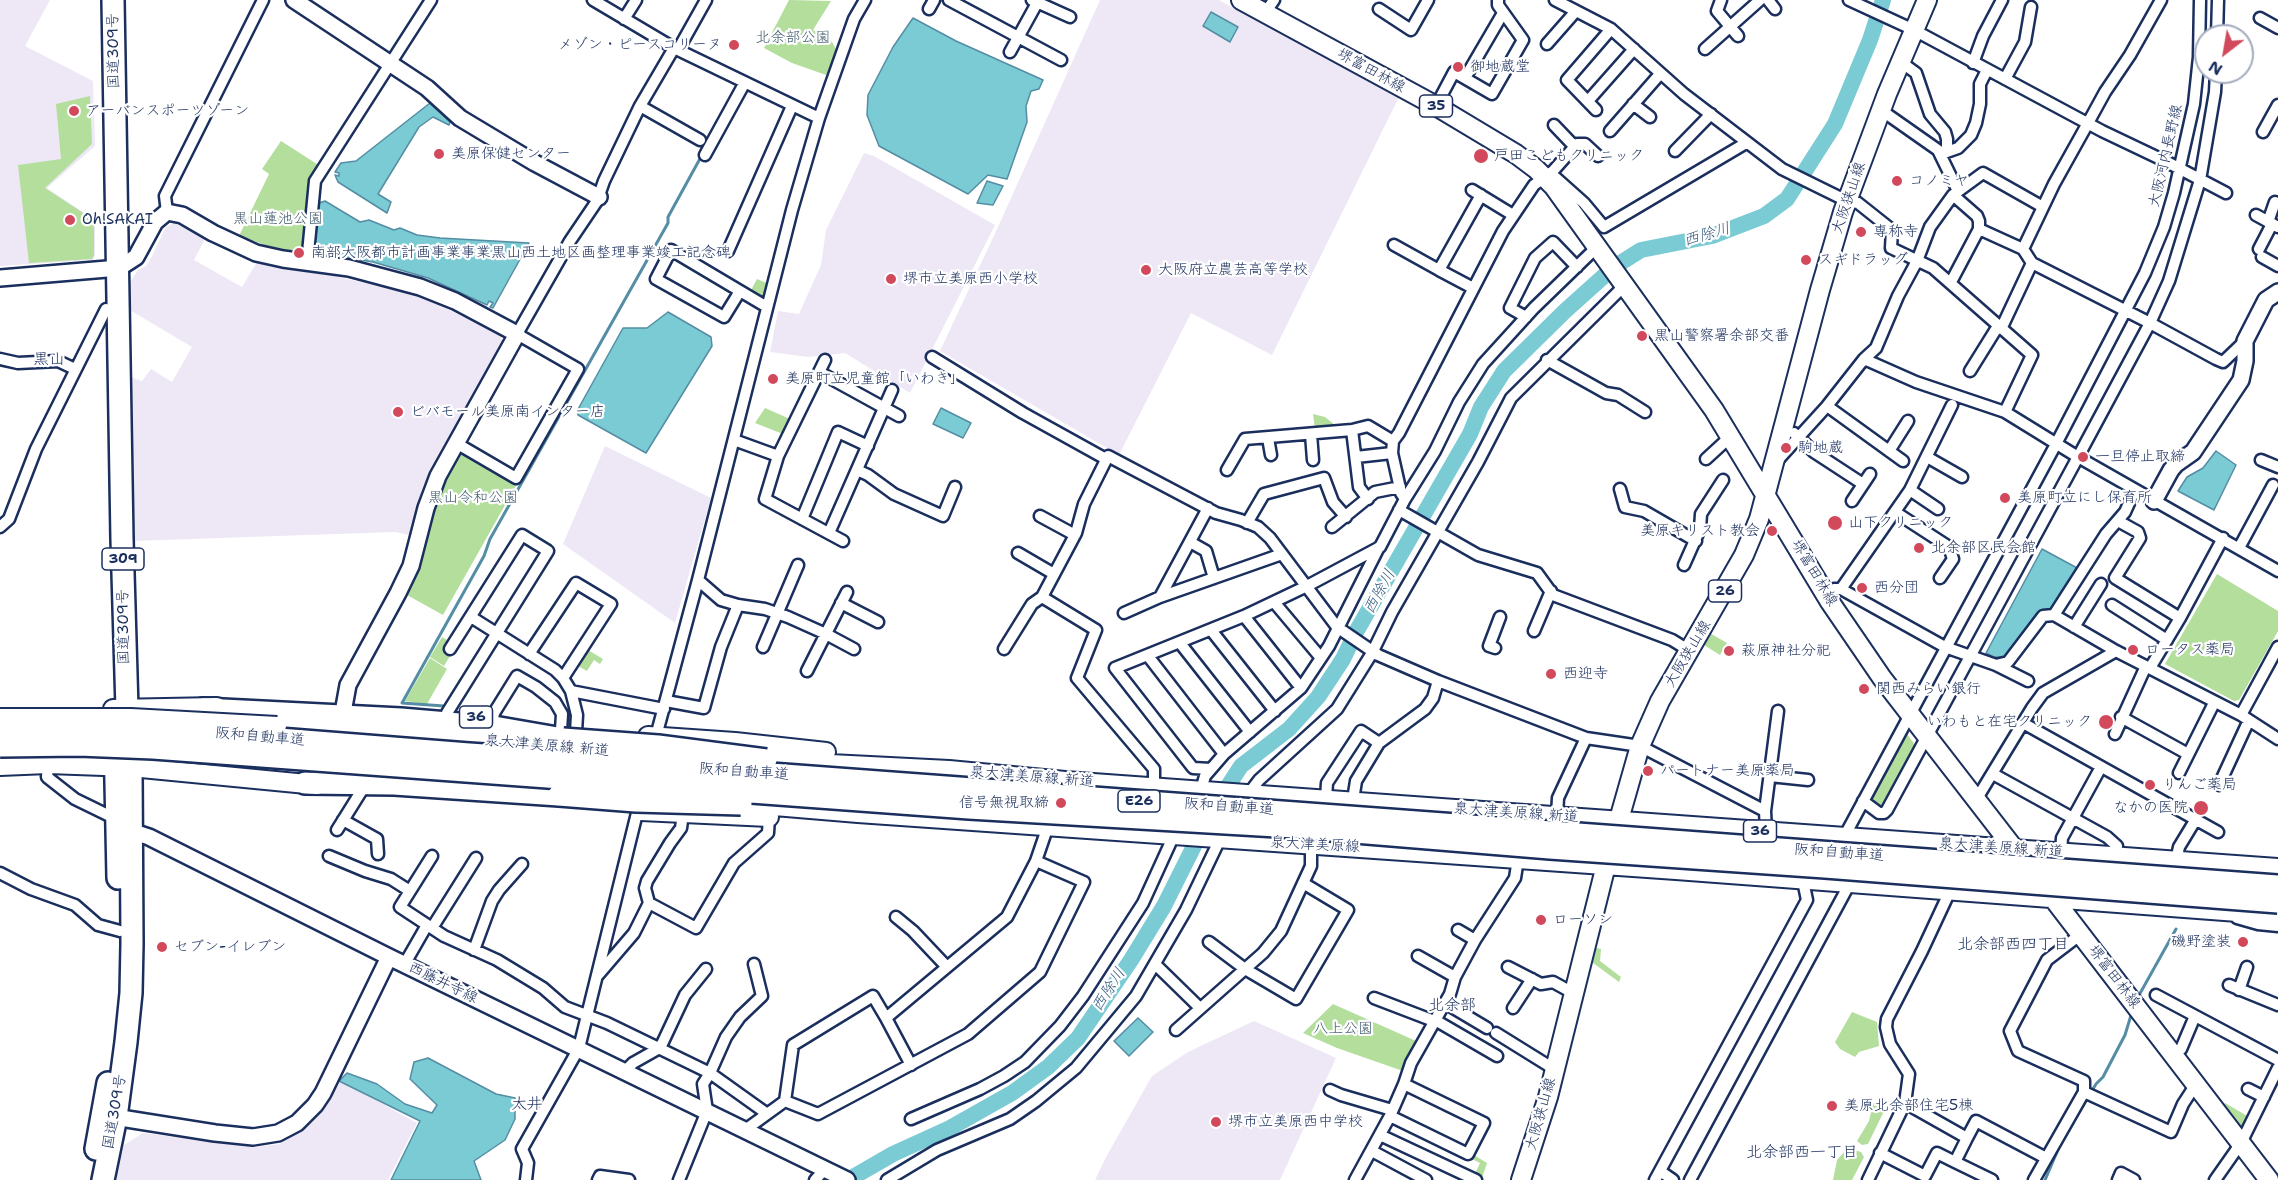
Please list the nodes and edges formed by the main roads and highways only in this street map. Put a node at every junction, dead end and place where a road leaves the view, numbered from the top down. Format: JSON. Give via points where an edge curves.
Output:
{"nodes":[{"id":1,"x":101,"y":0,"type":"edge"},
{"id":2,"x":113,"y":0,"type":"edge"},
{"id":3,"x":1241,"y":0,"type":"edge"},
{"id":4,"x":1927,"y":0,"type":"edge"},
{"id":5,"x":1270,"y":7,"type":"edge"},
{"id":6,"x":112,"y":268,"type":"junction"},
{"id":7,"x":1766,"y":494,"type":"junction"},
{"id":8,"x":120,"y":709,"type":"junction"},
{"id":9,"x":0,"y":711,"type":"edge"},
{"id":10,"x":203,"y":715,"type":"junction"},
{"id":11,"x":0,"y":718,"type":"edge"},
{"id":12,"x":277,"y":723,"type":"junction"},
{"id":13,"x":0,"y":728,"type":"edge"},
{"id":14,"x":567,"y":734,"type":"junction"},
{"id":15,"x":0,"y":746,"type":"edge"},
{"id":16,"x":0,"y":755,"type":"edge"},
{"id":17,"x":0,"y":766,"type":"edge"},
{"id":18,"x":124,"y":767,"type":"junction"},
{"id":19,"x":949,"y":770,"type":"junction"},
{"id":20,"x":867,"y":781,"type":"junction"},
{"id":21,"x":305,"y":783,"type":"junction"},
{"id":22,"x":640,"y":802,"type":"junction"},
{"id":23,"x":969,"y":808,"type":"junction"},
{"id":24,"x":858,"y":813,"type":"junction"},
{"id":25,"x":1618,"y":821,"type":"junction"},
{"id":26,"x":123,"y":825,"type":"junction"},
{"id":27,"x":2016,"y":850,"type":"junction"},
{"id":28,"x":2176,"y":861,"type":"junction"},
{"id":29,"x":1606,"y":865,"type":"junction"},
{"id":30,"x":2273,"y":866,"type":"edge"},
{"id":31,"x":2278,"y":886,"type":"edge"},
{"id":32,"x":2052,"y":898,"type":"junction"},
{"id":33,"x":2278,"y":902,"type":"edge"},
{"id":34,"x":2165,"y":906,"type":"junction"},
{"id":35,"x":2278,"y":915,"type":"edge"},
{"id":36,"x":109,"y":1116,"type":"junction"},
{"id":37,"x":90,"y":1180,"type":"edge"},
{"id":38,"x":103,"y":1180,"type":"edge"},
{"id":39,"x":1521,"y":1180,"type":"edge"},
{"id":40,"x":2269,"y":1180,"type":"edge"}],
"edges":[{"from":1,"to":6,"type":"highway","name":"国道309号","number":"309"},
{"from":2,"to":6,"type":"highway","name":"国道309号","number":"309"},
{"from":3,"to":5,"type":"main road","name":"堺富田林線","number":"35"},
{"from":4,"to":7,"type":"main road","name":"大阪狭山線","number":"26","via":[[1846,201]]},
{"from":5,"to":7,"type":"main road","name":"堺富田林線","number":"35","via":[[1547,175],[1731,436]]},
{"from":6,"to":8,"type":"highway","name":"国道309号","number":"309"},
{"from":6,"to":8,"type":"highway","name":"国道309号","number":"309","via":[[106,309]]},
{"from":7,"to":25,"type":"main road","name":"大阪狭山線","number":"26","via":[[1744,555],[1660,701],[1640,746]]},
{"from":7,"to":27,"type":"main road","name":"堺富田林線","number":"35","via":[[1833,591],[1876,670]]},
{"from":8,"to":9,"type":"main road","number":"36"},
{"from":8,"to":10,"type":"main road","number":"36"},
{"from":8,"to":18,"type":"highway","name":"国道309号","number":"309"},
{"from":10,"to":11,"type":"main road","number":"36","bridge":true},
{"from":10,"to":12,"type":"highway","bridge":true},
{"from":10,"to":14,"type":"highway","via":[[401,719]]},
{"from":10,"to":14,"type":"main road","number":"36","via":[[262,703],[344,707],[447,713]]},
{"from":12,"to":14,"type":"highway"},
{"from":12,"to":19,"type":"main road","name":"泉大津美原線 新道","number":"36","via":[[651,755]]},
{"from":13,"to":20,"type":"highway","name":"阪和自動車道","number":"E26","bridge":true,"via":[[190,732]]},
{"from":14,"to":19,"type":"main road","number":"36","via":[[735,742],[929,764]]},
{"from":14,"to":20,"type":"highway","bridge":true,"via":[[788,763]]},
{"from":15,"to":23,"type":"highway","name":"阪和自動車道","number":"E26","bridge":true,"via":[[153,748]]},
{"from":16,"to":22,"type":"main road","via":[[207,760]]},
{"from":17,"to":18,"type":"main road"},
{"from":18,"to":21,"type":"main road"},
{"from":18,"to":26,"type":"highway","name":"国道309号","number":"309"},
{"from":19,"to":25,"type":"main road","name":"泉大津美原線 新道","number":"36"},
{"from":20,"to":31,"type":"highway","name":"阪和自動車道","number":"E26","bridge":true},
{"from":21,"to":22,"type":"main road","via":[[362,790]]},
{"from":21,"to":23,"type":"highway","bridge":true,"via":[[394,784],[832,810]]},
{"from":22,"to":24,"type":"main road"},
{"from":22,"to":24,"type":"main road","via":[[683,814],[803,818]]},
{"from":23,"to":33,"type":"highway","name":"阪和自動車道","number":"E26","bridge":true,"via":[[1294,827]]},
{"from":24,"to":29,"type":"main road","name":"泉大津美原線"},
{"from":25,"to":27,"type":"main road","name":"泉大津美原線 新道","number":"36"},
{"from":25,"to":29,"type":"main road","name":"大阪狭山線","number":"26"},
{"from":26,"to":36,"type":"highway","name":"国道309号","number":"309"},
{"from":26,"to":36,"type":"highway","name":"国道309号","number":"309","via":[[131,993]]},
{"from":27,"to":28,"type":"main road","name":"泉大津美原線 新道","number":"36"},
{"from":27,"to":32,"type":"main road","name":"堺富田林線","number":"35"},
{"from":28,"to":30,"type":"main road","name":"泉大津美原線 新道","number":"36"},
{"from":28,"to":34,"type":"main road"},
{"from":29,"to":32,"type":"main road"},
{"from":29,"to":39,"type":"main road","name":"大阪狭山線","number":"26"},
{"from":32,"to":34,"type":"main road"},
{"from":32,"to":40,"type":"main road","name":"堺富田林線","number":"35"},
{"from":34,"to":35,"type":"main road"},
{"from":36,"to":37,"type":"highway","name":"国道309号","number":"309"},
{"from":36,"to":38,"type":"highway","name":"国道309号","number":"309"}]}
